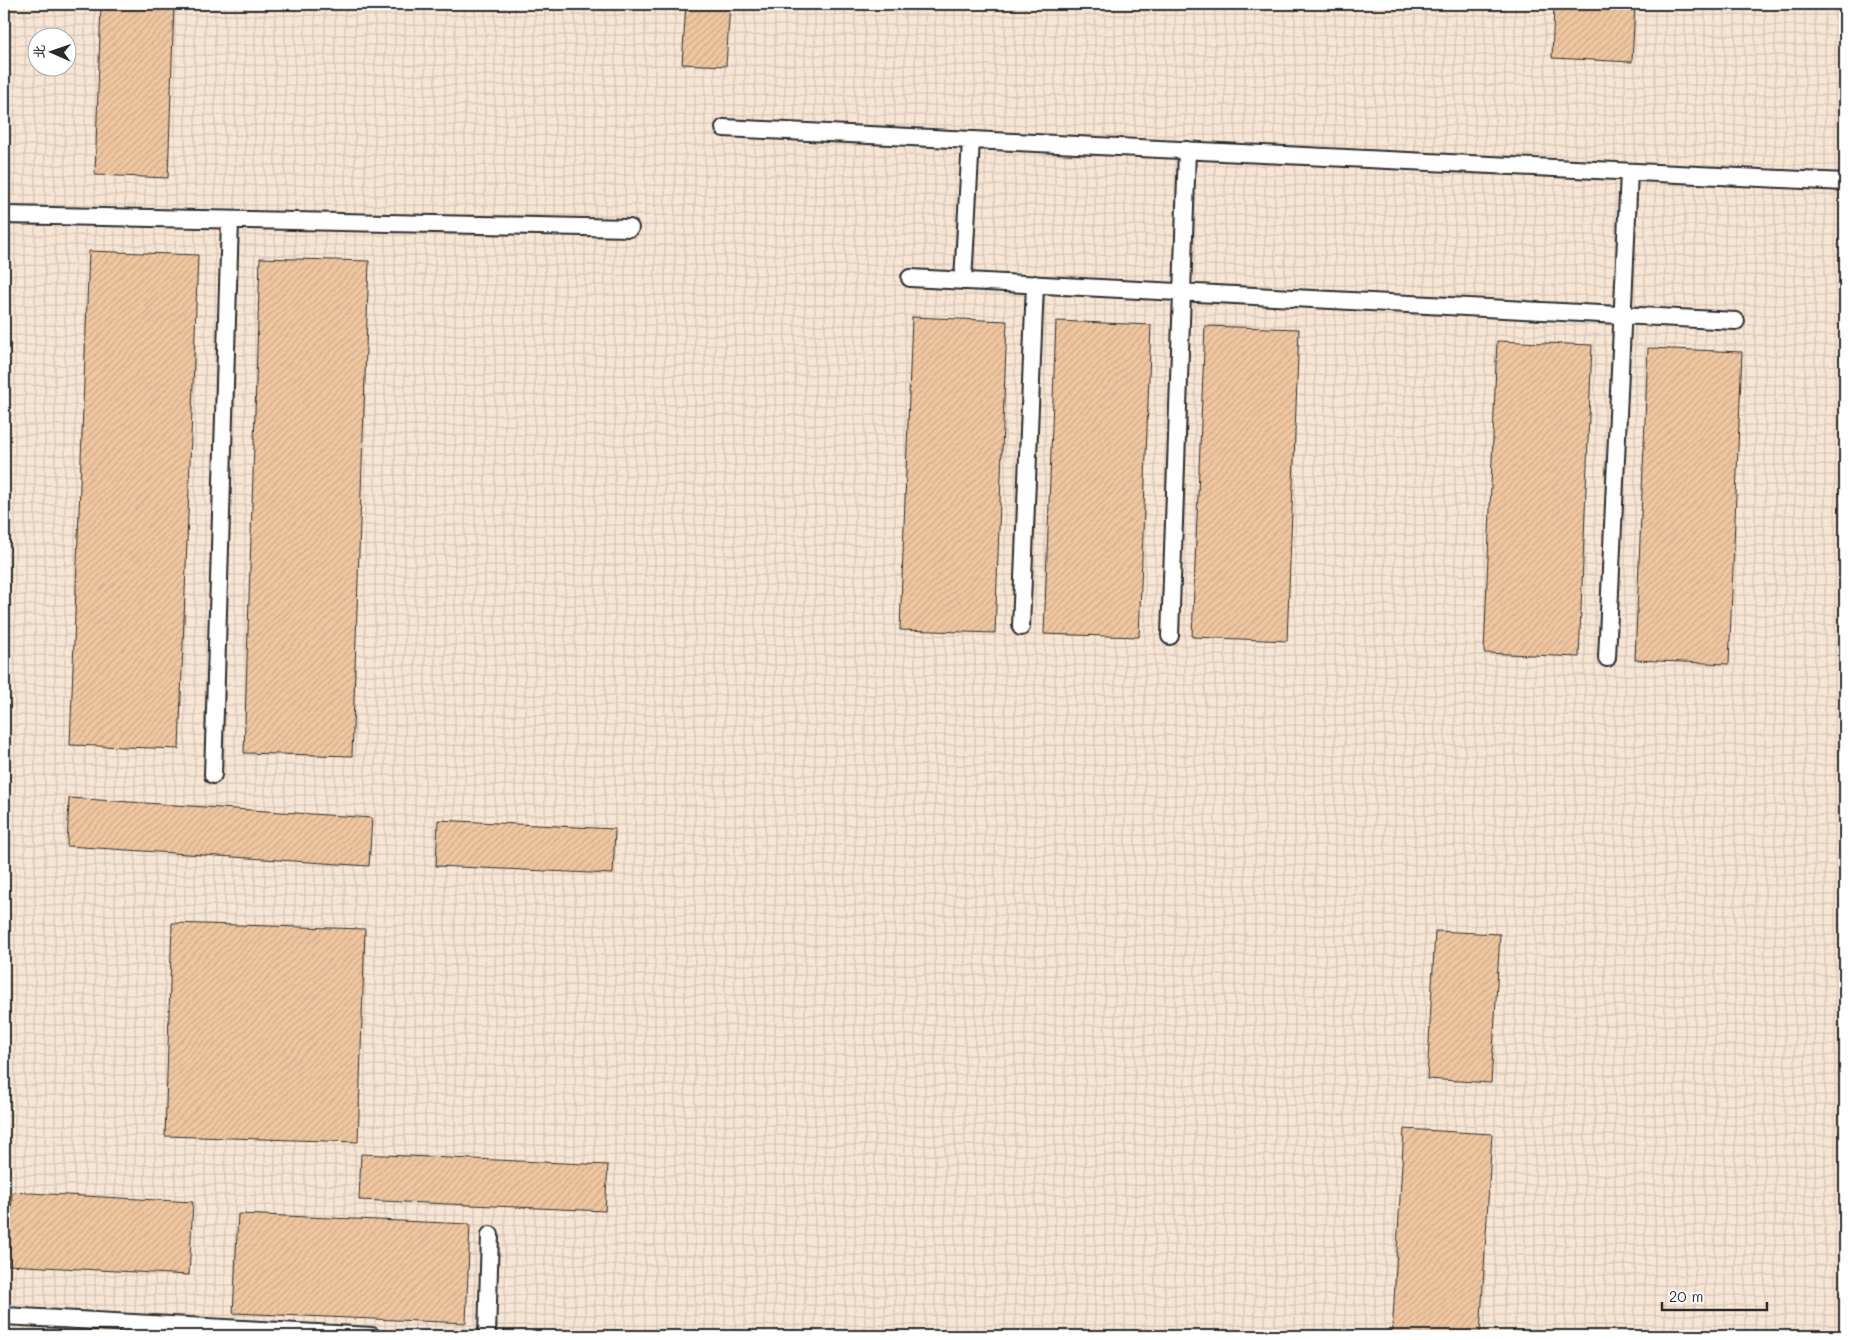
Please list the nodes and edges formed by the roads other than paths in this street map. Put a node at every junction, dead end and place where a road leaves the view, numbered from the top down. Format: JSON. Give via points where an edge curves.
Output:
{"nodes":[{"id":1,"x":724,"y":128,"type":"dead end"},
{"id":2,"x":971,"y":140,"type":"junction"},
{"id":3,"x":1187,"y":150,"type":"junction"},
{"id":4,"x":1629,"y":172,"type":"junction"},
{"id":5,"x":1845,"y":182,"type":"edge"},
{"id":6,"x":4,"y":215,"type":"edge"},
{"id":7,"x":230,"y":221,"type":"junction"},
{"id":8,"x":630,"y":228,"type":"dead end"},
{"id":9,"x":910,"y":278,"type":"dead end"},
{"id":10,"x":963,"y":281,"type":"junction"},
{"id":11,"x":1035,"y":284,"type":"junction"},
{"id":12,"x":1182,"y":292,"type":"junction"},
{"id":13,"x":1623,"y":315,"type":"junction"},
{"id":14,"x":1736,"y":321,"type":"dead end"},
{"id":15,"x":1021,"y":627,"type":"dead end"},
{"id":16,"x":1170,"y":636,"type":"dead end"},
{"id":17,"x":1607,"y":658,"type":"dead end"},
{"id":18,"x":213,"y":775,"type":"dead end"},
{"id":19,"x":490,"y":1235,"type":"dead end"},
{"id":20,"x":4,"y":1316,"type":"edge"},
{"id":21,"x":372,"y":1336,"type":"edge"},
{"id":22,"x":487,"y":1336,"type":"edge"}],
"edges":[{"from":1,"to":2,"type":"lane"},
{"from":2,"to":3,"type":"lane"},
{"from":2,"to":10,"type":"lane"},
{"from":3,"to":4,"type":"lane"},
{"from":3,"to":12,"type":"lane"},
{"from":4,"to":5,"type":"lane"},
{"from":4,"to":13,"type":"lane"},
{"from":6,"to":7,"type":"lane"},
{"from":7,"to":8,"type":"lane"},
{"from":7,"to":18,"type":"lane"},
{"from":9,"to":10,"type":"lane"},
{"from":10,"to":11,"type":"lane"},
{"from":11,"to":12,"type":"lane"},
{"from":11,"to":15,"type":"lane"},
{"from":12,"to":13,"type":"lane"},
{"from":12,"to":16,"type":"lane"},
{"from":13,"to":14,"type":"lane"},
{"from":13,"to":17,"type":"lane"},
{"from":19,"to":22,"type":"lane"},
{"from":20,"to":21,"type":"lane"}]}
